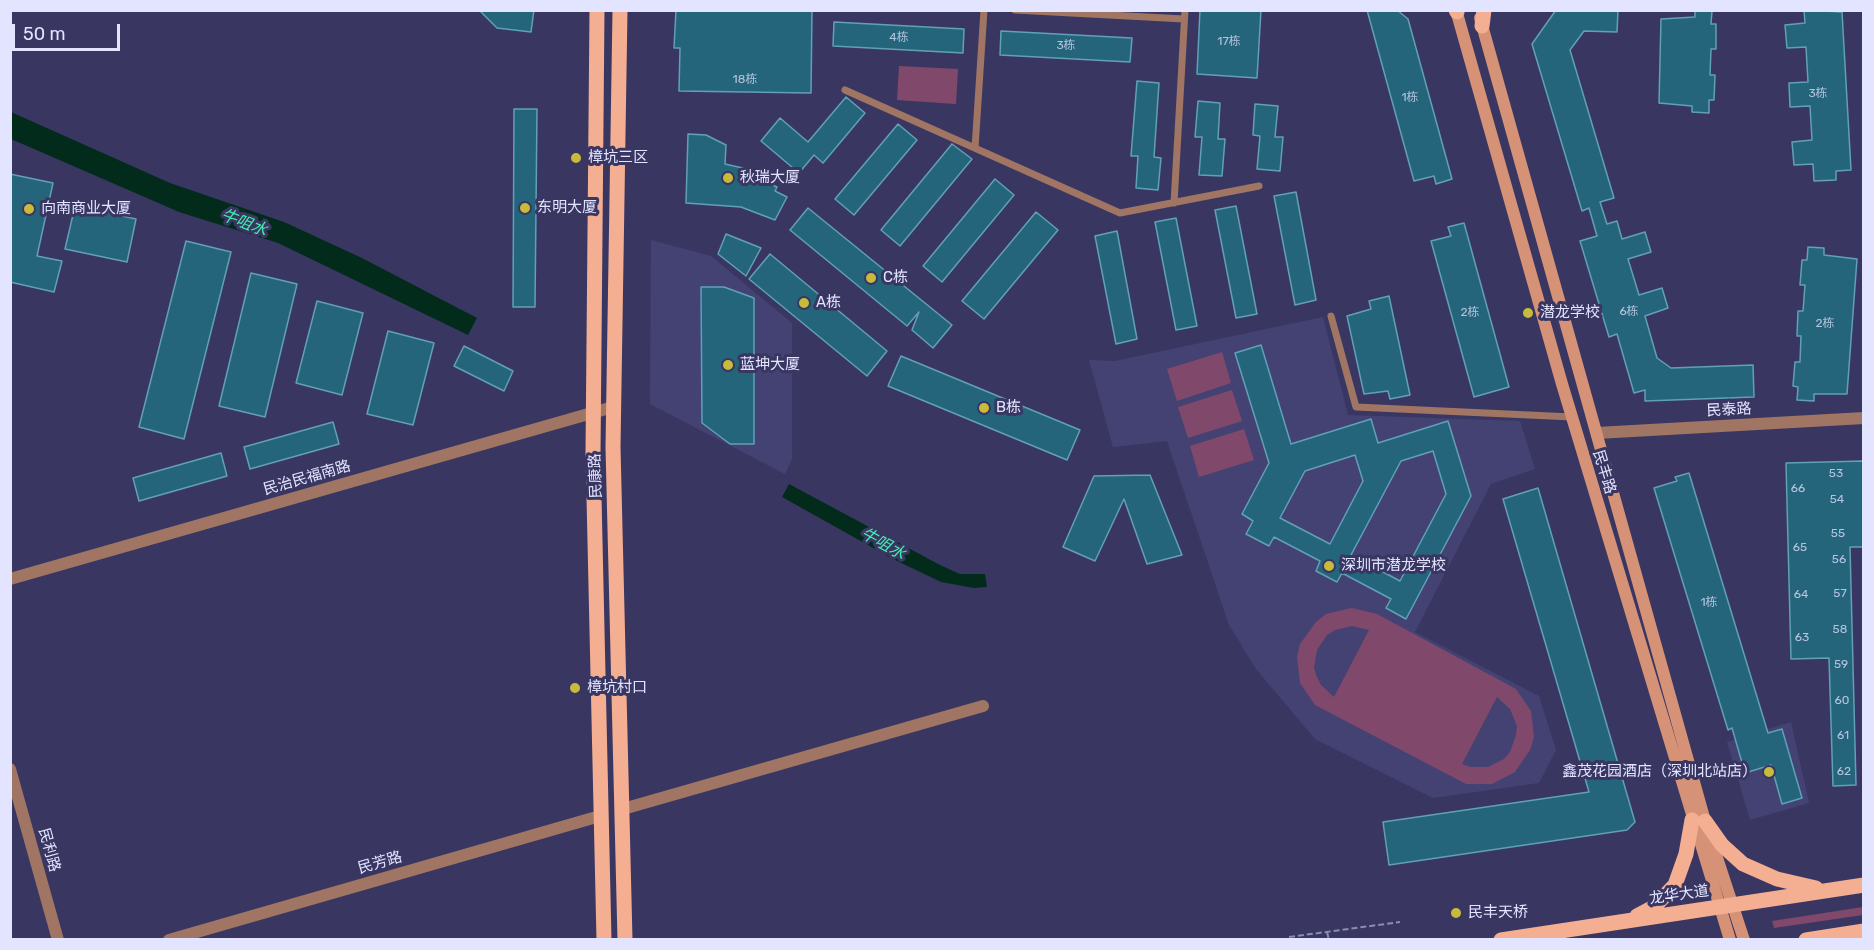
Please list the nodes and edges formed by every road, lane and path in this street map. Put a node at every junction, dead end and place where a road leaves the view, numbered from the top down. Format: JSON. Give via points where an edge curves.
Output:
{"nodes":[{"id":1,"x":597,"y":10,"type":"edge"},
{"id":2,"x":620,"y":10,"type":"edge"},
{"id":3,"x":984,"y":10,"type":"edge"},
{"id":4,"x":1015,"y":10,"type":"edge"},
{"id":5,"x":1185,"y":10,"type":"edge"},
{"id":6,"x":1477,"y":10,"type":"edge"},
{"id":7,"x":1484,"y":10,"type":"edge"},
{"id":8,"x":1456,"y":11,"type":"edge"},
{"id":9,"x":1184,"y":19,"type":"junction"},
{"id":10,"x":1482,"y":26,"type":"junction"},
{"id":11,"x":845,"y":90,"type":"dead end"},
{"id":12,"x":975,"y":148,"type":"junction"},
{"id":13,"x":1259,"y":186,"type":"dead end"},
{"id":14,"x":1174,"y":203,"type":"junction"},
{"id":15,"x":1331,"y":316,"type":"dead end"},
{"id":16,"x":613,"y":407,"type":"junction"},
{"id":17,"x":593,"y":413,"type":"junction"},
{"id":18,"x":1572,"y":417,"type":"junction"},
{"id":19,"x":1863,"y":418,"type":"edge"},
{"id":20,"x":1597,"y":433,"type":"junction"},
{"id":21,"x":10,"y":579,"type":"edge"},
{"id":22,"x":983,"y":706,"type":"dead end"},
{"id":23,"x":10,"y":769,"type":"edge"},
{"id":24,"x":623,"y":809,"type":"junction"},
{"id":25,"x":600,"y":816,"type":"junction"},
{"id":26,"x":1699,"y":820,"type":"junction"},
{"id":27,"x":1863,"y":885,"type":"edge"},
{"id":28,"x":1833,"y":890,"type":"junction"},
{"id":29,"x":1726,"y":906,"type":"junction"},
{"id":30,"x":1627,"y":921,"type":"junction"},
{"id":31,"x":1400,"y":922,"type":"dead end"},
{"id":32,"x":1327,"y":932,"type":"junction"},
{"id":33,"x":1852,"y":934,"type":"edge"},
{"id":34,"x":1289,"y":937,"type":"dead end"},
{"id":35,"x":58,"y":939,"type":"edge"},
{"id":36,"x":169,"y":939,"type":"edge"},
{"id":37,"x":604,"y":939,"type":"edge"},
{"id":38,"x":625,"y":939,"type":"edge"},
{"id":39,"x":1329,"y":939,"type":"edge"},
{"id":40,"x":1501,"y":939,"type":"edge"},
{"id":41,"x":1730,"y":939,"type":"edge"},
{"id":42,"x":1744,"y":939,"type":"edge"},
{"id":43,"x":1806,"y":939,"type":"edge"}],
"edges":[{"from":1,"to":17,"type":"main road","name":"民康路"},
{"from":2,"to":16,"type":"main road","name":"民康路"},
{"from":3,"to":12,"type":"lane"},
{"from":4,"to":9,"type":"lane"},
{"from":5,"to":9,"type":"lane"},
{"from":6,"to":10,"type":"main road","name":"民丰路"},
{"from":7,"to":10,"type":"main road"},
{"from":8,"to":18,"type":"main road","name":"民丰路"},
{"from":9,"to":14,"type":"lane"},
{"from":10,"to":20,"type":"main road","name":"民丰路"},
{"from":11,"to":12,"type":"lane"},
{"from":12,"to":14,"type":"lane","via":[[1120,213]]},
{"from":13,"to":14,"type":"lane"},
{"from":15,"to":18,"type":"lane","via":[[1356,406]]},
{"from":16,"to":17,"type":"street","name":"民治民福南路"},
{"from":16,"to":24,"type":"main road","name":"民康路"},
{"from":17,"to":21,"type":"street","name":"民治民福南路"},
{"from":17,"to":25,"type":"main road","name":"民康路"},
{"from":18,"to":26,"type":"main road","name":"民丰路"},
{"from":19,"to":20,"type":"street","name":"民泰路"},
{"from":20,"to":26,"type":"main road","name":"民丰路"},
{"from":22,"to":24,"type":"street"},
{"from":23,"to":35,"type":"street","name":"民利路"},
{"from":24,"to":38,"type":"main road","name":"民康路"},
{"from":25,"to":36,"type":"street","name":"民芳路"},
{"from":25,"to":37,"type":"main road","name":"民康路"},
{"from":26,"to":28,"type":"main road","via":[[1743,864],[1794,884]]},
{"from":26,"to":29,"type":"main road","name":"民丰路"},
{"from":26,"to":30,"type":"main road","via":[[1674,885],[1654,907]]},
{"from":27,"to":28,"type":"main road","name":"龙华大道"},
{"from":28,"to":29,"type":"main road","name":"龙华大道"},
{"from":29,"to":30,"type":"main road","name":"龙华大道"},
{"from":29,"to":41,"type":"main road","name":"民丰路"},
{"from":29,"to":42,"type":"main road","name":"民丰路"},
{"from":30,"to":40,"type":"main road","name":"龙华大道"},
{"from":31,"to":32,"type":"path"},
{"from":32,"to":34,"type":"path"},
{"from":32,"to":39,"type":"path"},
{"from":33,"to":43,"type":"main road"}]}
